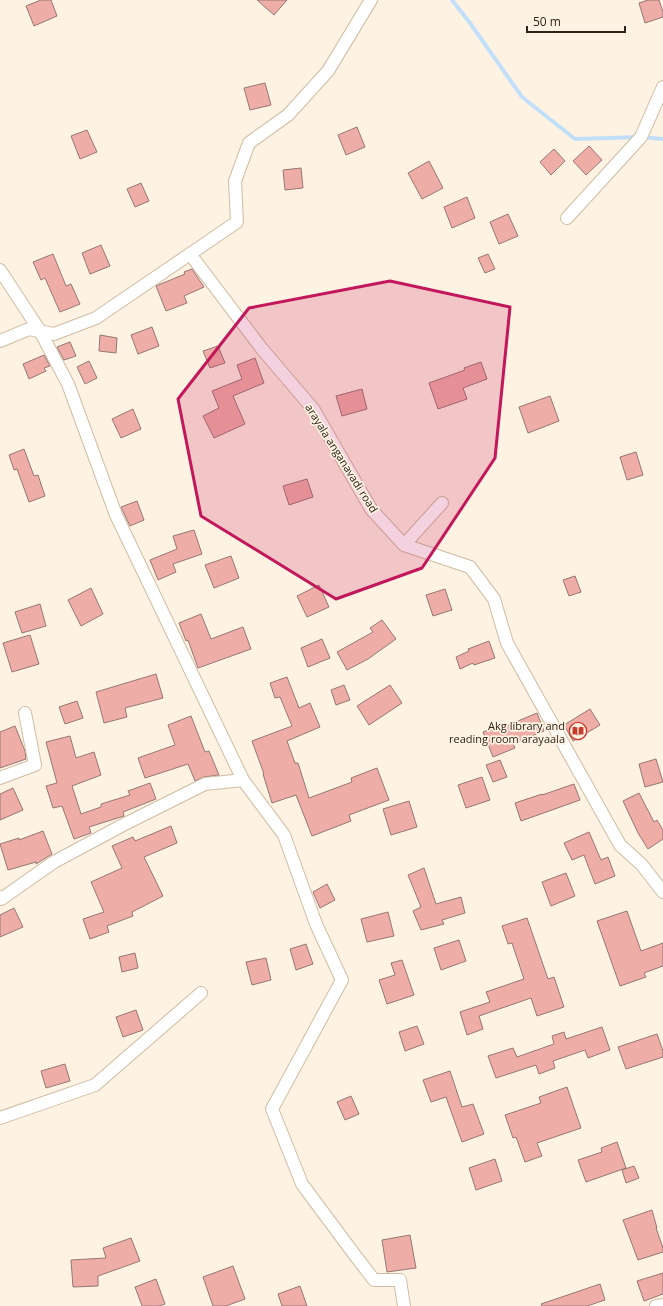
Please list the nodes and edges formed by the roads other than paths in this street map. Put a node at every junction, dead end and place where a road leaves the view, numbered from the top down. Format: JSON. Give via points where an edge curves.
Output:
{"nodes":[{"id":1,"x":371,"y":0,"type":"edge"},
{"id":2,"x":663,"y":87,"type":"edge"},
{"id":3,"x":567,"y":218,"type":"dead end"},
{"id":4,"x":190,"y":254,"type":"junction"},
{"id":5,"x":0,"y":270,"type":"edge"},
{"id":6,"x":40,"y":331,"type":"junction"},
{"id":7,"x":0,"y":340,"type":"edge"},
{"id":8,"x":442,"y":503,"type":"dead end"},
{"id":9,"x":404,"y":545,"type":"junction"},
{"id":10,"x":25,"y":713,"type":"dead end"},
{"id":11,"x":0,"y":778,"type":"edge"},
{"id":12,"x":243,"y":780,"type":"junction"},
{"id":13,"x":663,"y":892,"type":"edge"},
{"id":14,"x":0,"y":898,"type":"edge"},
{"id":15,"x":201,"y":993,"type":"dead end"},
{"id":16,"x":0,"y":1118,"type":"edge"},
{"id":17,"x":663,"y":1305,"type":"edge"},
{"id":18,"x":404,"y":1306,"type":"edge"},
{"id":19,"x":656,"y":1306,"type":"edge"}],
"edges":[{"from":1,"to":4,"type":"street","via":[[328,70],[288,115],[249,143],[235,182],[237,222]]},
{"from":2,"to":3,"type":"street","via":[[641,138]]},
{"from":4,"to":6,"type":"street","via":[[96,318],[54,334]]},
{"from":4,"to":9,"type":"street","name":"arayala anganavadi road","via":[[262,349],[314,410],[372,509]]},
{"from":5,"to":6,"type":"street"},
{"from":6,"to":7,"type":"street","via":[[29,329]]},
{"from":6,"to":12,"type":"street","via":[[68,384],[116,515]]},
{"from":8,"to":9,"type":"street"},
{"from":9,"to":13,"type":"street","via":[[470,566],[494,599],[507,643],[620,845],[642,865]]},
{"from":10,"to":11,"type":"street","via":[[35,765]]},
{"from":12,"to":14,"type":"street","via":[[205,784],[123,824],[54,862]]},
{"from":12,"to":18,"type":"street","via":[[284,835],[316,924],[342,980],[272,1108],[302,1184],[374,1280],[400,1280]]},
{"from":15,"to":16,"type":"street","via":[[95,1085]]},
{"from":17,"to":19,"type":"street"}]}
